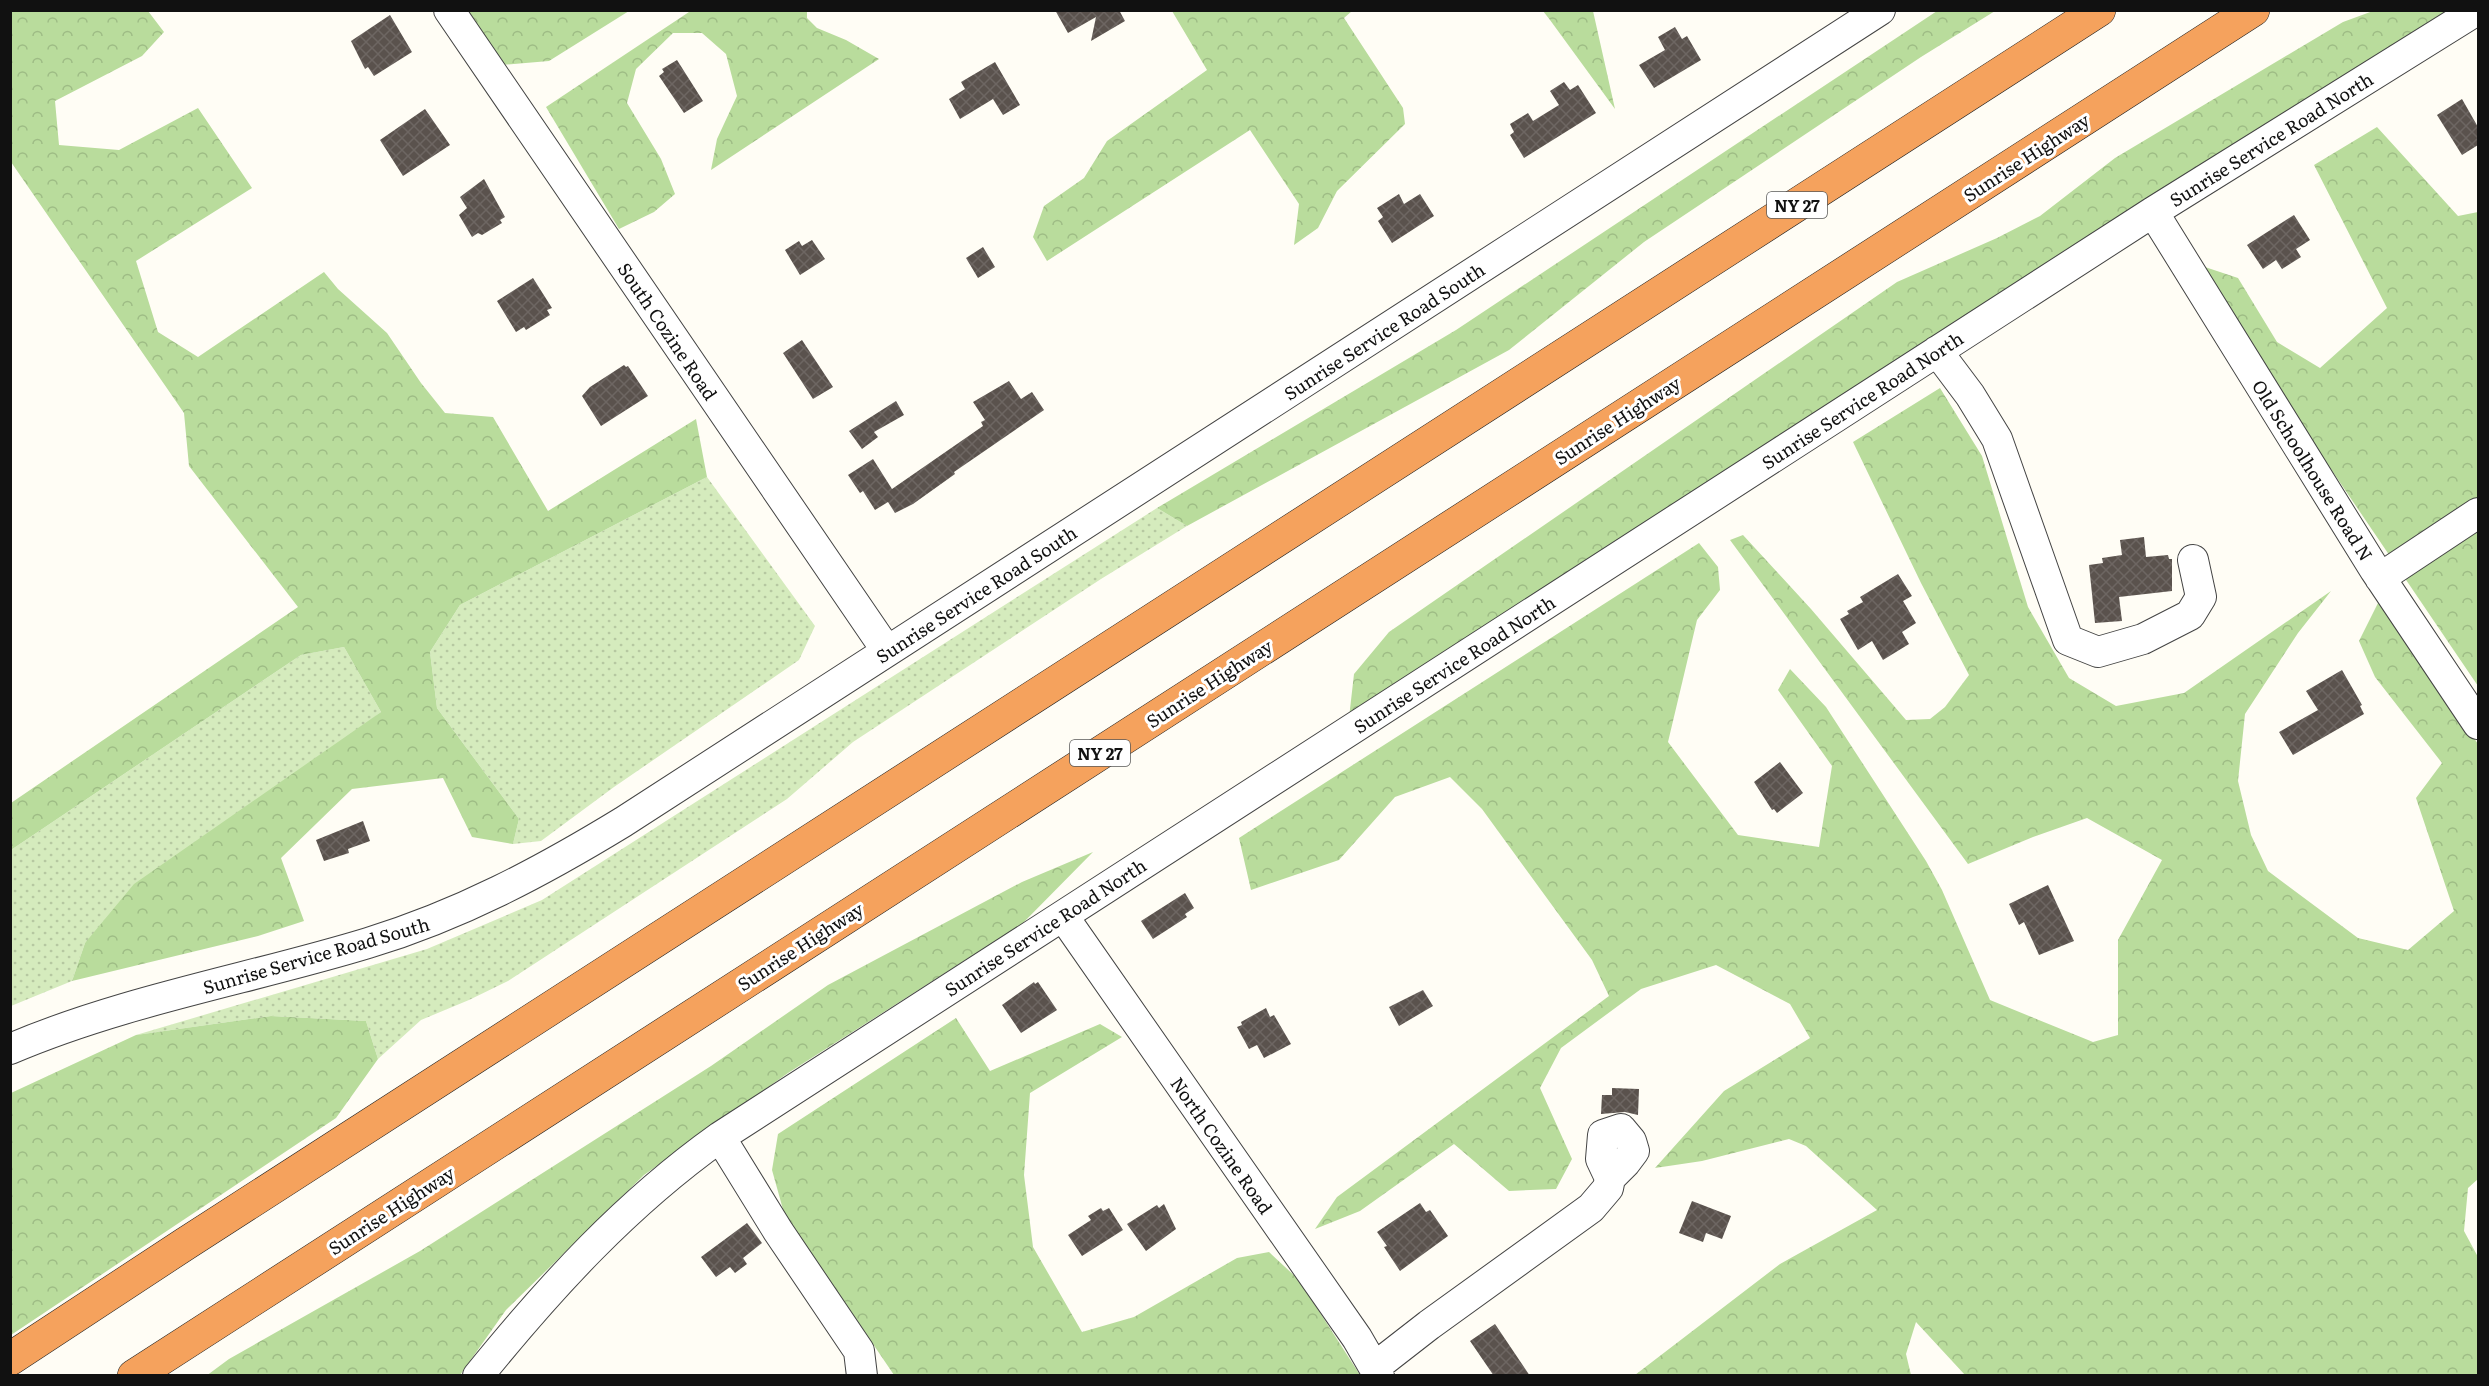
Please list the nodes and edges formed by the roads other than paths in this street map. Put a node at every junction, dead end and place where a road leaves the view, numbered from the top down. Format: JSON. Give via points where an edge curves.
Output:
{"nodes":[{"id":1,"x":449,"y":10,"type":"edge"},
{"id":2,"x":1880,"y":10,"type":"edge"},
{"id":3,"x":2091,"y":10,"type":"edge"},
{"id":4,"x":2099,"y":10,"type":"edge"},
{"id":5,"x":2253,"y":10,"type":"edge"},
{"id":6,"x":2276,"y":10,"type":"edge"},
{"id":7,"x":2477,"y":10,"type":"edge"},
{"id":8,"x":2056,"y":38,"type":"junction"},
{"id":9,"x":2178,"y":59,"type":"junction"},
{"id":10,"x":2153,"y":212,"type":"junction"},
{"id":11,"x":1937,"y":351,"type":"junction"},
{"id":12,"x":2478,"y":513,"type":"edge"},
{"id":13,"x":2193,"y":560,"type":"dead end"},
{"id":14,"x":2380,"y":578,"type":"junction"},
{"id":15,"x":887,"y":651,"type":"junction"},
{"id":16,"x":2478,"y":724,"type":"edge"},
{"id":17,"x":1063,"y":916,"type":"junction"},
{"id":18,"x":10,"y":1049,"type":"edge"},
{"id":19,"x":720,"y":1137,"type":"junction"},
{"id":20,"x":1610,"y":1178,"type":"dead end"},
{"id":21,"x":10,"y":1359,"type":"edge"},
{"id":22,"x":1377,"y":1371,"type":"edge"},
{"id":23,"x":134,"y":1376,"type":"edge"},
{"id":24,"x":478,"y":1376,"type":"edge"},
{"id":25,"x":862,"y":1376,"type":"edge"}],
"edges":[{"from":1,"to":15,"type":"street","name":"South Cozine Road"},
{"from":2,"to":15,"type":"street","name":"Sunrise Service Road South"},
{"from":3,"to":8,"type":"highway"},
{"from":4,"to":8,"type":"highway","number":"NY 27"},
{"from":5,"to":9,"type":"highway","name":"Sunrise Highway","number":"NY 27"},
{"from":6,"to":9,"type":"highway"},
{"from":7,"to":10,"type":"street","name":"Sunrise Service Road North"},
{"from":8,"to":21,"type":"highway","number":"NY 27"},
{"from":9,"to":23,"type":"highway","name":"Sunrise Highway","number":"NY 27"},
{"from":10,"to":11,"type":"street","name":"Sunrise Service Road North"},
{"from":10,"to":14,"type":"street","name":"Old Schoolhouse Road N"},
{"from":11,"to":13,"type":"street","via":[[1997,439],[2068,640],[2098,652],[2143,639],[2190,615],[2201,597]]},
{"from":11,"to":17,"type":"street","name":"Sunrise Service Road North"},
{"from":12,"to":14,"type":"street"},
{"from":14,"to":16,"type":"street","name":"Old Schoolhouse Road N"},
{"from":15,"to":18,"type":"street","name":"Sunrise Service Road South","via":[[606,833],[479,901],[369,942],[115,1012]]},
{"from":17,"to":19,"type":"street","name":"Sunrise Service Road North"},
{"from":17,"to":22,"type":"street","name":"North Cozine Road"},
{"from":19,"to":24,"type":"street","name":"Sunrise Service Road North","via":[[652,1188],[596,1241],[536,1305]]},
{"from":19,"to":25,"type":"street","via":[[859,1351]]},
{"from":20,"to":22,"type":"street","via":[[1608,1188],[1591,1208],[1438,1318]]}]}
